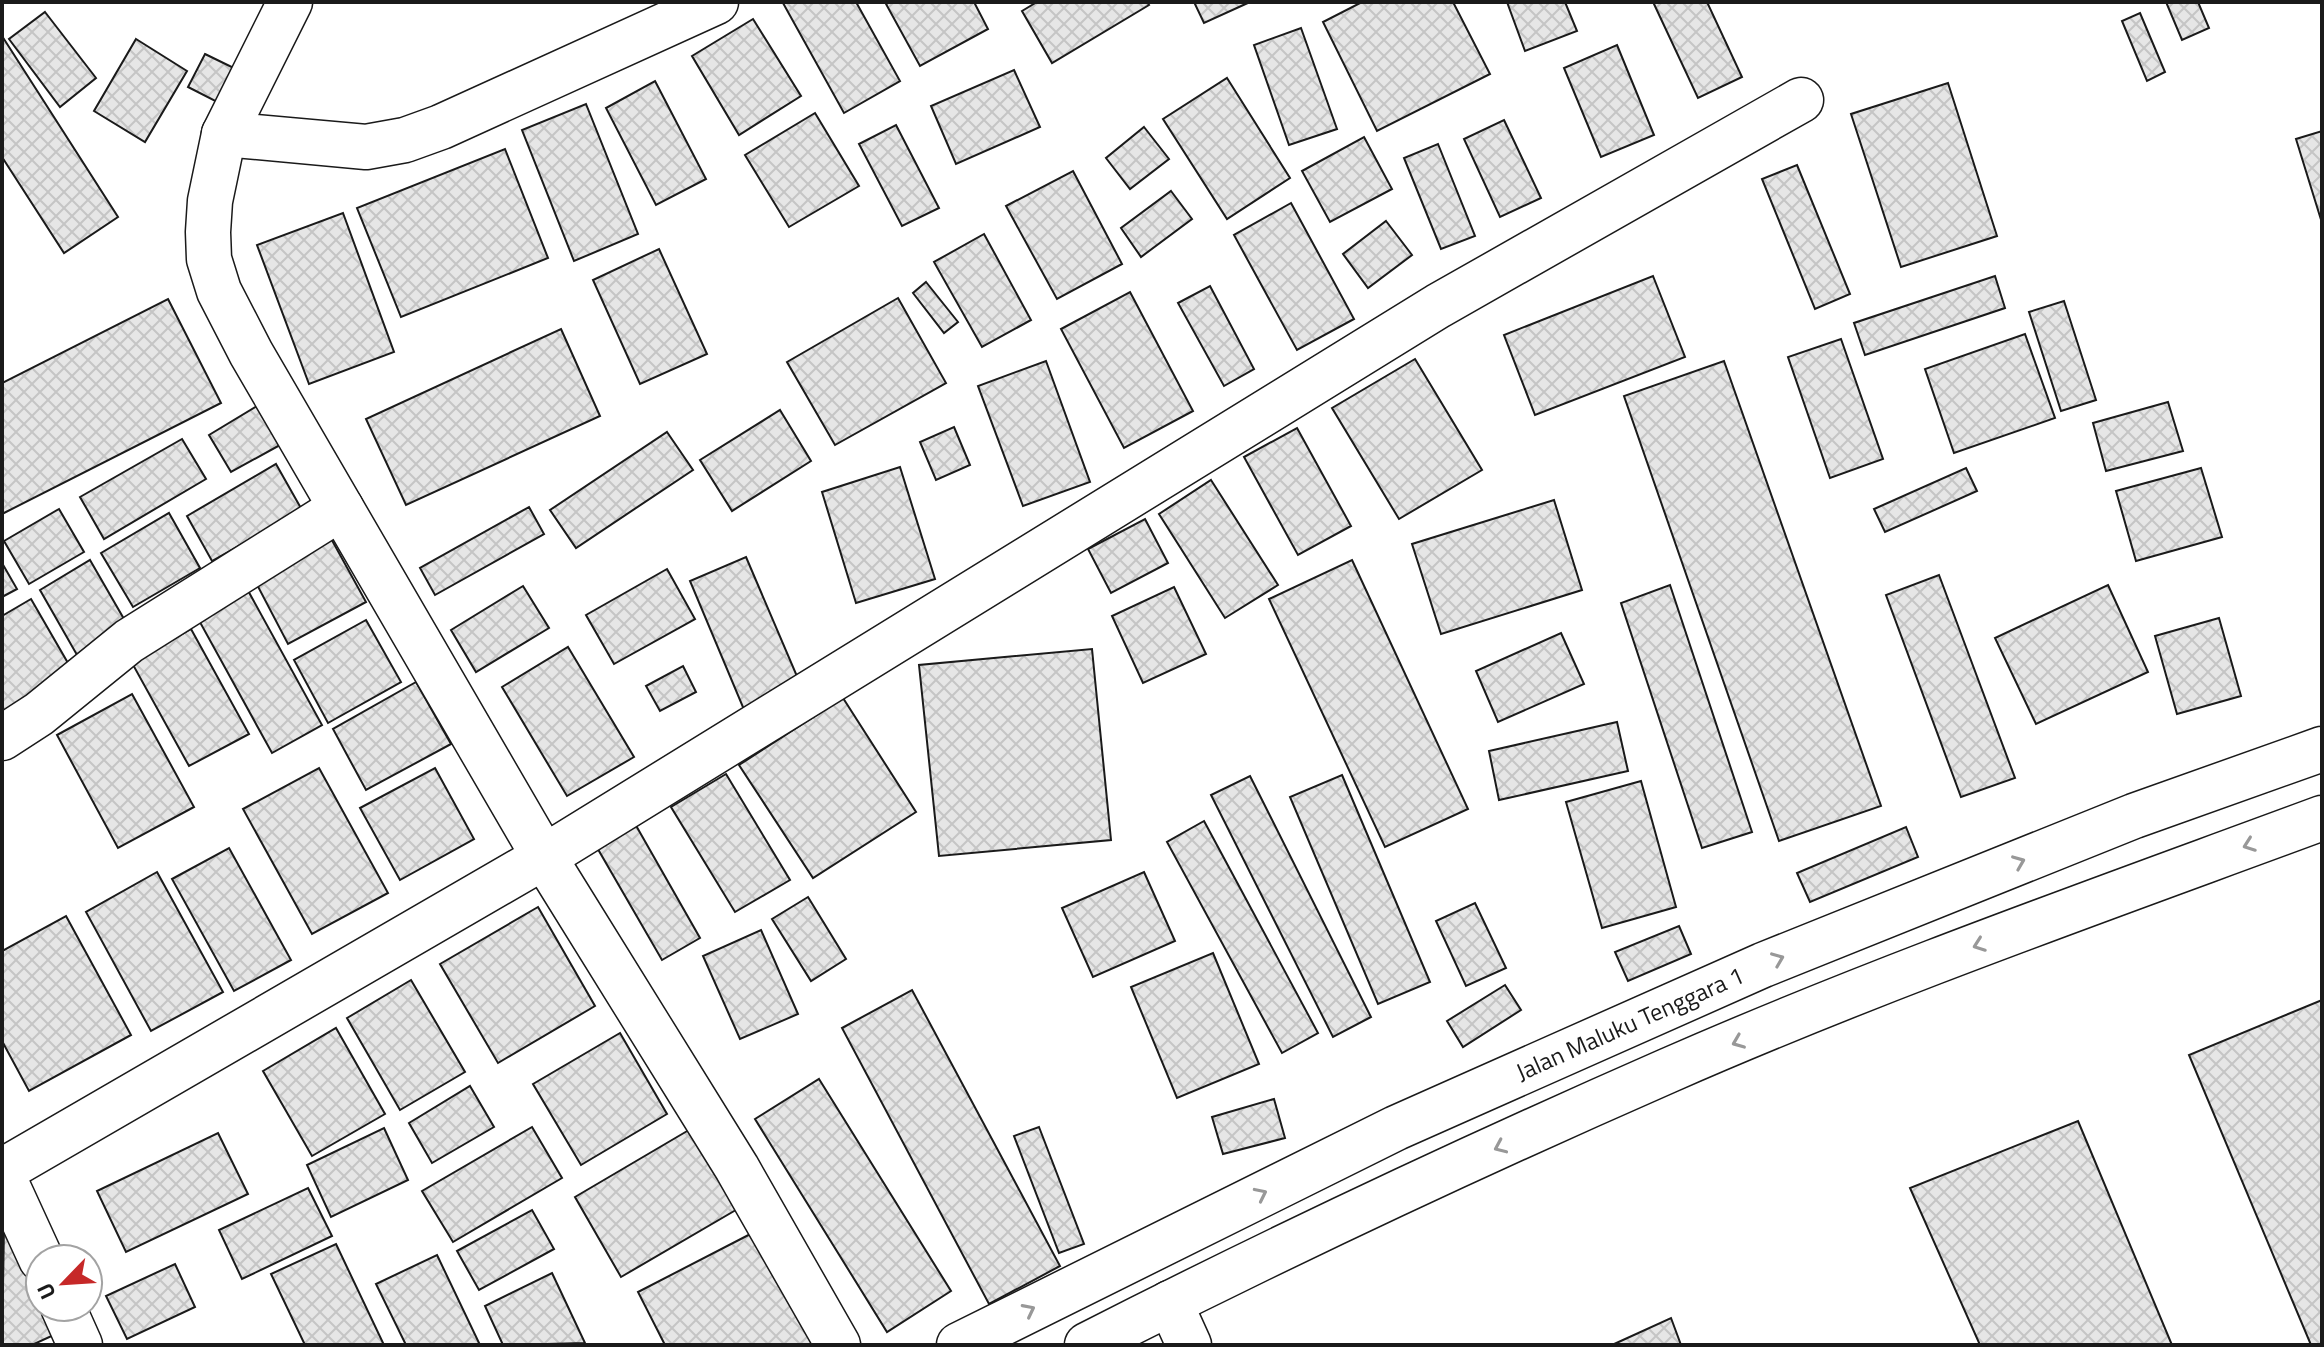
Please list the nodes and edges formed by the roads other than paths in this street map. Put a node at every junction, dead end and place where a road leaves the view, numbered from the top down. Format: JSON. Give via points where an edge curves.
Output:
{"nodes":[{"id":1,"x":290,"y":2,"type":"edge"},
{"id":2,"x":716,"y":2,"type":"edge"},
{"id":3,"x":1801,"y":100,"type":"dead end"},
{"id":4,"x":224,"y":134,"type":"junction"},
{"id":5,"x":341,"y":508,"type":"junction"},
{"id":6,"x":2,"y":738,"type":"edge"},
{"id":7,"x":2322,"y":749,"type":"edge"},
{"id":8,"x":2322,"y":818,"type":"edge"},
{"id":9,"x":544,"y":857,"type":"junction"},
{"id":10,"x":2,"y":1172,"type":"edge"},
{"id":11,"x":34,"y":1243,"type":"edge"},
{"id":12,"x":1170,"y":1303,"type":"junction"},
{"id":13,"x":70,"y":1323,"type":"edge"},
{"id":14,"x":80,"y":1345,"type":"edge"},
{"id":15,"x":838,"y":1345,"type":"edge"},
{"id":16,"x":959,"y":1345,"type":"edge"},
{"id":17,"x":1087,"y":1345,"type":"edge"},
{"id":18,"x":1189,"y":1345,"type":"edge"}],
"edges":[{"from":1,"to":4,"type":"main road"},
{"from":2,"to":4,"type":"main road","via":[[405,140],[366,147]]},
{"from":3,"to":9,"type":"main road","via":[[1438,306]]},
{"from":4,"to":5,"type":"main road","via":[[208,232],[219,291]]},
{"from":5,"to":6,"type":"main road","via":[[129,641]]},
{"from":5,"to":9,"type":"main road"},
{"from":16,"to":7,"type":"main road","name":"Jalan Maluku Tenggara 1","one_way":true,"via":[[1396,1128],[1749,971],[2134,816]]},
{"from":8,"to":12,"type":"main road","one_way":true,"via":[[1957,953],[1669,1070]]},
{"from":9,"to":10,"type":"main road"},
{"from":9,"to":15,"type":"main road","via":[[737,1168]]},
{"from":10,"to":11,"type":"main road"},
{"from":12,"to":17,"type":"main road"},
{"from":12,"to":18,"type":"main road"},
{"from":13,"to":14,"type":"main road"}]}
